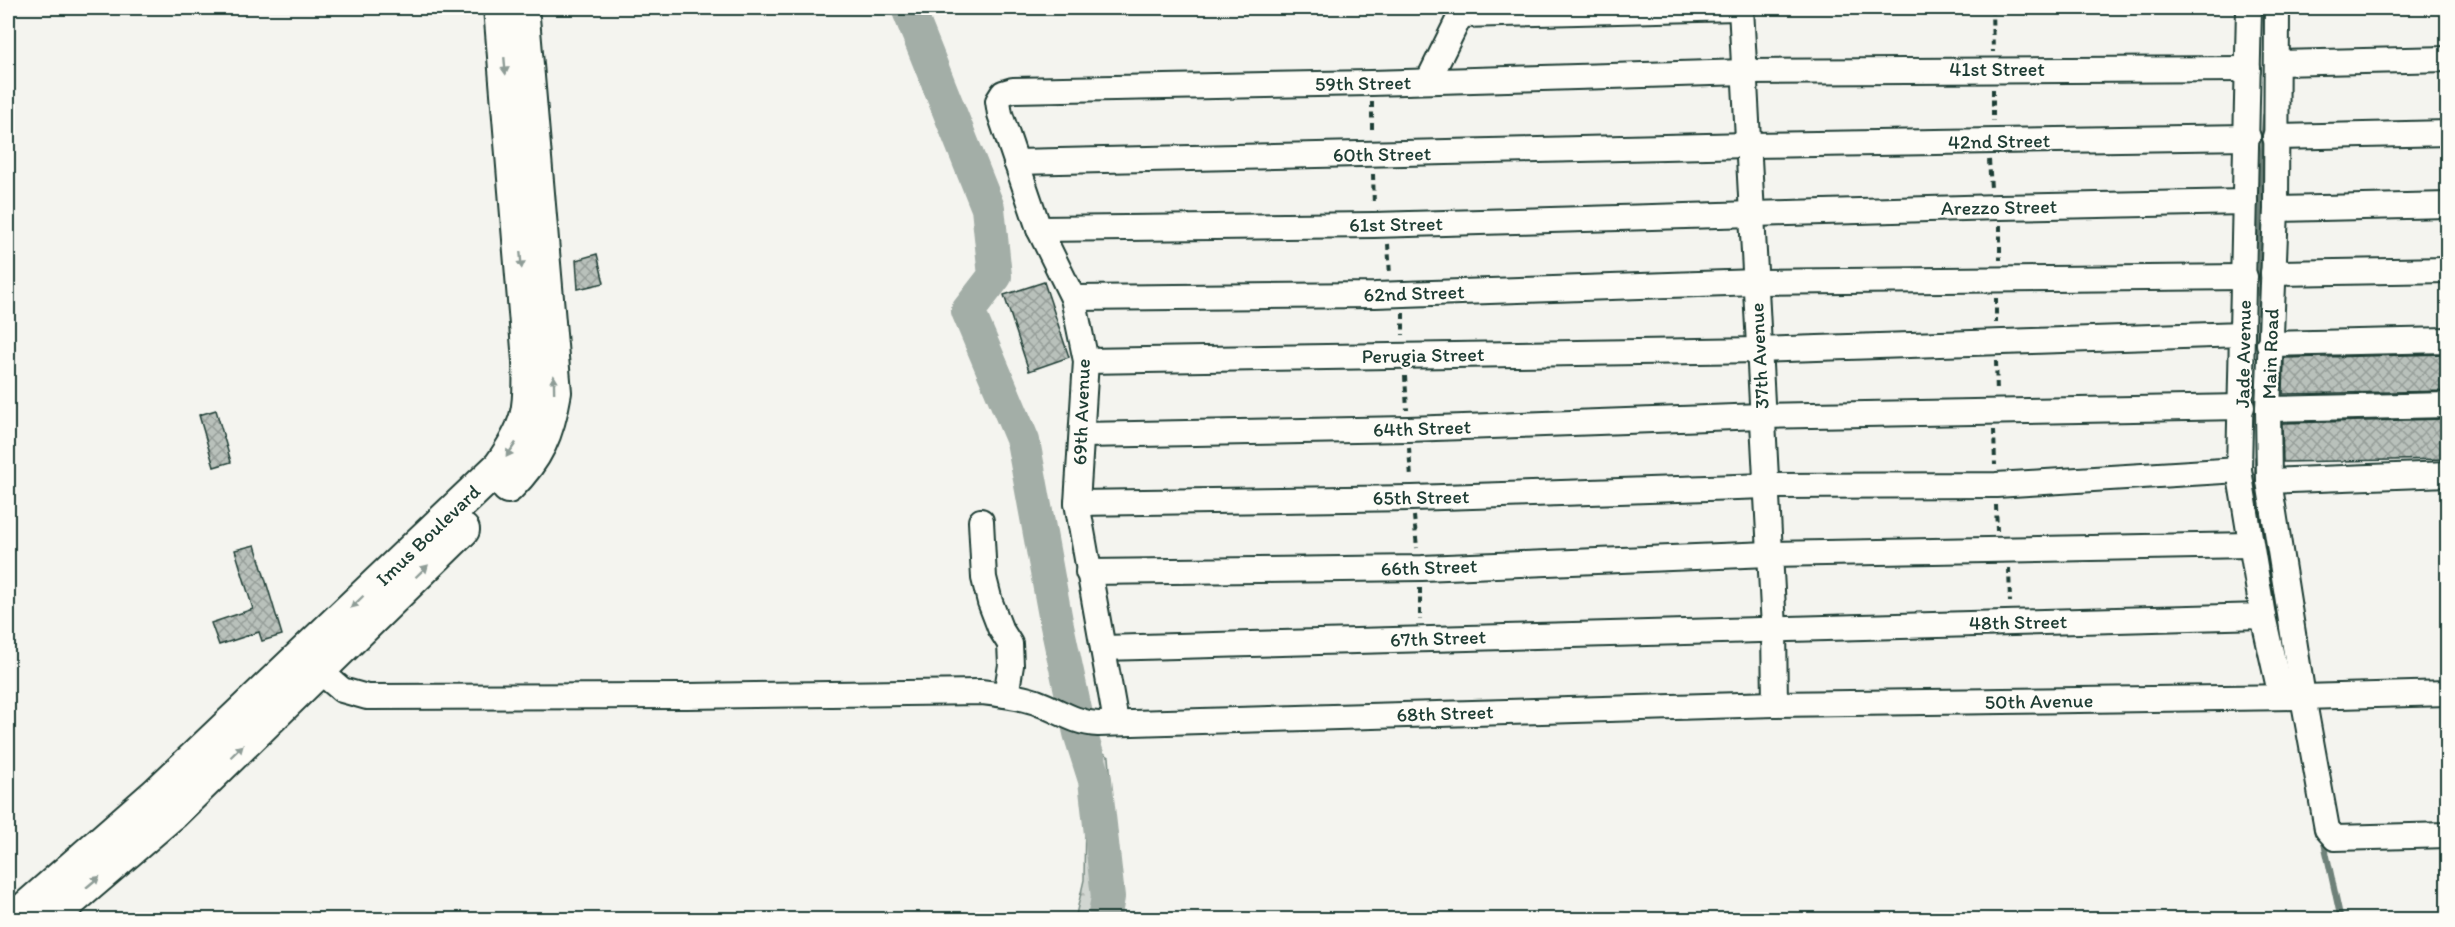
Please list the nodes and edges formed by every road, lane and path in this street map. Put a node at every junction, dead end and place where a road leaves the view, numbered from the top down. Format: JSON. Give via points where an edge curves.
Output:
{"nodes":[{"id":1,"x":500,"y":8,"type":"edge"},
{"id":2,"x":522,"y":8,"type":"edge"},
{"id":3,"x":1739,"y":8,"type":"edge"},
{"id":4,"x":1992,"y":8,"type":"edge"},
{"id":5,"x":2249,"y":8,"type":"edge"},
{"id":6,"x":2277,"y":8,"type":"edge"},
{"id":7,"x":1462,"y":11,"type":"edge"},
{"id":8,"x":2448,"y":59,"type":"edge"},
{"id":9,"x":2278,"y":63,"type":"junction"},
{"id":10,"x":1993,"y":69,"type":"junction"},
{"id":11,"x":2248,"y":69,"type":"junction"},
{"id":12,"x":1745,"y":72,"type":"junction"},
{"id":13,"x":1428,"y":81,"type":"junction"},
{"id":14,"x":1000,"y":114,"type":"joint"},
{"id":15,"x":2448,"y":133,"type":"edge"},
{"id":16,"x":2248,"y":137,"type":"junction"},
{"id":17,"x":2275,"y":137,"type":"junction"},
{"id":18,"x":1991,"y":141,"type":"junction"},
{"id":19,"x":1749,"y":145,"type":"junction"},
{"id":20,"x":1016,"y":162,"type":"junction"},
{"id":21,"x":2246,"y":202,"type":"junction"},
{"id":22,"x":2448,"y":205,"type":"edge"},
{"id":23,"x":1995,"y":207,"type":"junction"},
{"id":24,"x":2276,"y":209,"type":"junction"},
{"id":25,"x":1752,"y":214,"type":"junction"},
{"id":26,"x":1387,"y":225,"type":"junction"},
{"id":27,"x":1039,"y":229,"type":"junction"},
{"id":28,"x":2448,"y":270,"type":"edge"},
{"id":29,"x":2272,"y":273,"type":"junction"},
{"id":30,"x":2245,"y":277,"type":"junction"},
{"id":31,"x":2001,"y":279,"type":"junction"},
{"id":32,"x":1756,"y":282,"type":"junction"},
{"id":33,"x":1397,"y":294,"type":"junction"},
{"id":34,"x":1073,"y":297,"type":"junction"},
{"id":35,"x":2242,"y":334,"type":"junction"},
{"id":36,"x":2448,"y":340,"type":"edge"},
{"id":37,"x":2269,"y":344,"type":"junction"},
{"id":38,"x":1759,"y":350,"type":"junction"},
{"id":39,"x":1404,"y":356,"type":"junction"},
{"id":40,"x":1086,"y":361,"type":"junction"},
{"id":41,"x":2448,"y":405,"type":"edge"},
{"id":42,"x":2242,"y":407,"type":"junction"},
{"id":43,"x":2268,"y":409,"type":"junction"},
{"id":44,"x":1994,"y":412,"type":"junction"},
{"id":45,"x":1762,"y":416,"type":"junction"},
{"id":46,"x":1408,"y":429,"type":"junction"},
{"id":47,"x":1082,"y":435,"type":"junction"},
{"id":48,"x":2239,"y":470,"type":"junction"},
{"id":49,"x":2448,"y":474,"type":"edge"},
{"id":50,"x":2269,"y":481,"type":"junction"},
{"id":51,"x":1996,"y":485,"type":"junction"},
{"id":52,"x":1766,"y":486,"type":"junction"},
{"id":53,"x":1412,"y":498,"type":"junction"},
{"id":54,"x":1077,"y":503,"type":"junction"},
{"id":55,"x":981,"y":521,"type":"dead end"},
{"id":56,"x":2250,"y":544,"type":"junction"},
{"id":57,"x":2003,"y":549,"type":"junction"},
{"id":58,"x":1769,"y":554,"type":"junction"},
{"id":59,"x":1419,"y":568,"type":"junction"},
{"id":60,"x":1088,"y":572,"type":"junction"},
{"id":61,"x":2262,"y":616,"type":"junction"},
{"id":62,"x":2011,"y":622,"type":"junction"},
{"id":63,"x":1774,"y":628,"type":"junction"},
{"id":64,"x":1420,"y":638,"type":"junction"},
{"id":65,"x":1103,"y":648,"type":"junction"},
{"id":66,"x":311,"y":663,"type":"junction"},
{"id":67,"x":2448,"y":693,"type":"edge"},
{"id":68,"x":1006,"y":695,"type":"junction"},
{"id":69,"x":2292,"y":697,"type":"junction"},
{"id":70,"x":1775,"y":704,"type":"junction"},
{"id":71,"x":1116,"y":722,"type":"junction"},
{"id":72,"x":2448,"y":835,"type":"edge"},
{"id":73,"x":12,"y":920,"type":"edge"},
{"id":74,"x":48,"y":920,"type":"edge"}],
"edges":[{"from":1,"to":66,"type":"main road","name":"Imus Boulevard","one_way":true,"via":[[529,361],[527,417],[516,444],[500,466]]},
{"from":66,"to":2,"type":"main road","name":"Imus Boulevard","one_way":true,"via":[[518,477],[537,452],[550,424],[555,392],[553,358]]},
{"from":3,"to":7,"type":"street"},
{"from":3,"to":12,"type":"street","name":"37th Avenue"},
{"from":4,"to":10,"type":"path"},
{"from":5,"to":11,"type":"street","name":"Jade Avenue"},
{"from":6,"to":9,"type":"street","name":"Main Road"},
{"from":7,"to":13,"type":"street"},
{"from":8,"to":9,"type":"street"},
{"from":9,"to":17,"type":"street","name":"Main Road"},
{"from":10,"to":11,"type":"street","name":"41st Street"},
{"from":10,"to":12,"type":"street","name":"41st Street"},
{"from":10,"to":18,"type":"path"},
{"from":11,"to":16,"type":"street","name":"Jade Avenue"},
{"from":12,"to":13,"type":"street","name":"59th Street"},
{"from":12,"to":19,"type":"street","name":"37th Avenue"},
{"from":13,"to":14,"type":"street","name":"59th Street","via":[[1013,90],[1003,93],[998,101]]},
{"from":14,"to":20,"type":"street","name":"69th Avenue"},
{"from":15,"to":17,"type":"street"},
{"from":16,"to":18,"type":"street","name":"42nd Street"},
{"from":16,"to":21,"type":"street","name":"Jade Avenue"},
{"from":17,"to":24,"type":"street","name":"Main Road"},
{"from":18,"to":19,"type":"street","name":"42nd Street"},
{"from":18,"to":23,"type":"path"},
{"from":19,"to":20,"type":"street","name":"60th Street"},
{"from":19,"to":25,"type":"street","name":"37th Avenue"},
{"from":20,"to":27,"type":"street","name":"69th Avenue"},
{"from":21,"to":23,"type":"street","name":"Arezzo Street"},
{"from":21,"to":30,"type":"street","name":"Jade Avenue"},
{"from":22,"to":24,"type":"street"},
{"from":23,"to":25,"type":"street","name":"Arezzo Street"},
{"from":23,"to":31,"type":"path"},
{"from":24,"to":29,"type":"street","name":"Main Road"},
{"from":25,"to":26,"type":"street","name":"61st Street"},
{"from":25,"to":32,"type":"street","name":"37th Avenue"},
{"from":26,"to":27,"type":"street","name":"61st Street"},
{"from":26,"to":33,"type":"path"},
{"from":27,"to":34,"type":"street","name":"69th Avenue"},
{"from":28,"to":29,"type":"street"},
{"from":29,"to":37,"type":"street","name":"Main Road"},
{"from":30,"to":31,"type":"street","name":"62nd Street"},
{"from":30,"to":35,"type":"street","name":"Jade Avenue"},
{"from":31,"to":32,"type":"street","name":"62nd Street"},
{"from":32,"to":33,"type":"street","name":"62nd Street"},
{"from":32,"to":38,"type":"street","name":"37th Avenue"},
{"from":33,"to":34,"type":"street","name":"62nd Street"},
{"from":33,"to":39,"type":"path"},
{"from":34,"to":40,"type":"street","name":"69th Avenue"},
{"from":35,"to":38,"type":"street","name":"Perugia Street"},
{"from":35,"to":42,"type":"street","name":"Jade Avenue"},
{"from":36,"to":37,"type":"street"},
{"from":37,"to":43,"type":"street","name":"Main Road"},
{"from":38,"to":39,"type":"street","name":"Perugia Street"},
{"from":38,"to":45,"type":"street","name":"37th Avenue"},
{"from":39,"to":40,"type":"street","name":"Perugia Street"},
{"from":39,"to":46,"type":"path"},
{"from":40,"to":47,"type":"street","name":"69th Avenue"},
{"from":41,"to":43,"type":"street"},
{"from":42,"to":44,"type":"street","name":"64th Street"},
{"from":42,"to":48,"type":"street","name":"Jade Avenue"},
{"from":43,"to":50,"type":"street","name":"Main Road"},
{"from":44,"to":45,"type":"street","name":"64th Street"},
{"from":44,"to":51,"type":"path"},
{"from":45,"to":46,"type":"street","name":"64th Street"},
{"from":45,"to":52,"type":"street","name":"37th Avenue"},
{"from":46,"to":47,"type":"street","name":"64th Street"},
{"from":46,"to":53,"type":"path"},
{"from":47,"to":54,"type":"street","name":"69th Avenue"},
{"from":48,"to":51,"type":"street","name":"65th Street"},
{"from":48,"to":56,"type":"street","name":"Jade Avenue"},
{"from":49,"to":50,"type":"street"},
{"from":50,"to":69,"type":"street","name":"Main Road"},
{"from":51,"to":52,"type":"street","name":"65th Street"},
{"from":51,"to":57,"type":"path"},
{"from":52,"to":53,"type":"street","name":"65th Street"},
{"from":52,"to":58,"type":"street","name":"37th Avenue"},
{"from":53,"to":54,"type":"street","name":"65th Street"},
{"from":53,"to":59,"type":"path"},
{"from":54,"to":60,"type":"street","name":"69th Avenue"},
{"from":55,"to":68,"type":"street","via":[[984,578],[1000,628],[1010,644]]},
{"from":56,"to":57,"type":"street"},
{"from":56,"to":61,"type":"street","name":"Jade Avenue"},
{"from":57,"to":58,"type":"street"},
{"from":57,"to":62,"type":"path"},
{"from":58,"to":59,"type":"street","name":"66th Street"},
{"from":58,"to":63,"type":"street","name":"37th Avenue"},
{"from":59,"to":60,"type":"street","name":"66th Street"},
{"from":59,"to":64,"type":"path"},
{"from":60,"to":65,"type":"street","name":"69th Avenue"},
{"from":61,"to":62,"type":"street","name":"48th Street"},
{"from":61,"to":69,"type":"street","name":"Jade Avenue"},
{"from":62,"to":63,"type":"street","name":"48th Street"},
{"from":63,"to":64,"type":"street","name":"67th Street"},
{"from":63,"to":70,"type":"street","name":"37th Avenue"},
{"from":64,"to":65,"type":"street","name":"67th Street"},
{"from":65,"to":71,"type":"street","name":"69th Avenue"},
{"from":66,"to":68,"type":"street","via":[[342,690],[367,697],[981,692]]},
{"from":66,"to":73,"type":"main road","name":"Imus Boulevard"},
{"from":74,"to":66,"type":"main road","name":"Imus Boulevard","one_way":true,"via":[[173,813]]},
{"from":67,"to":69,"type":"street","name":"50th Avenue"},
{"from":68,"to":71,"type":"street","name":"68th Street","via":[[1037,703],[1075,720]]},
{"from":69,"to":70,"type":"street","name":"50th Avenue"},
{"from":69,"to":72,"type":"street","via":[[2330,835]]},
{"from":70,"to":71,"type":"street","name":"68th Street"}]}
